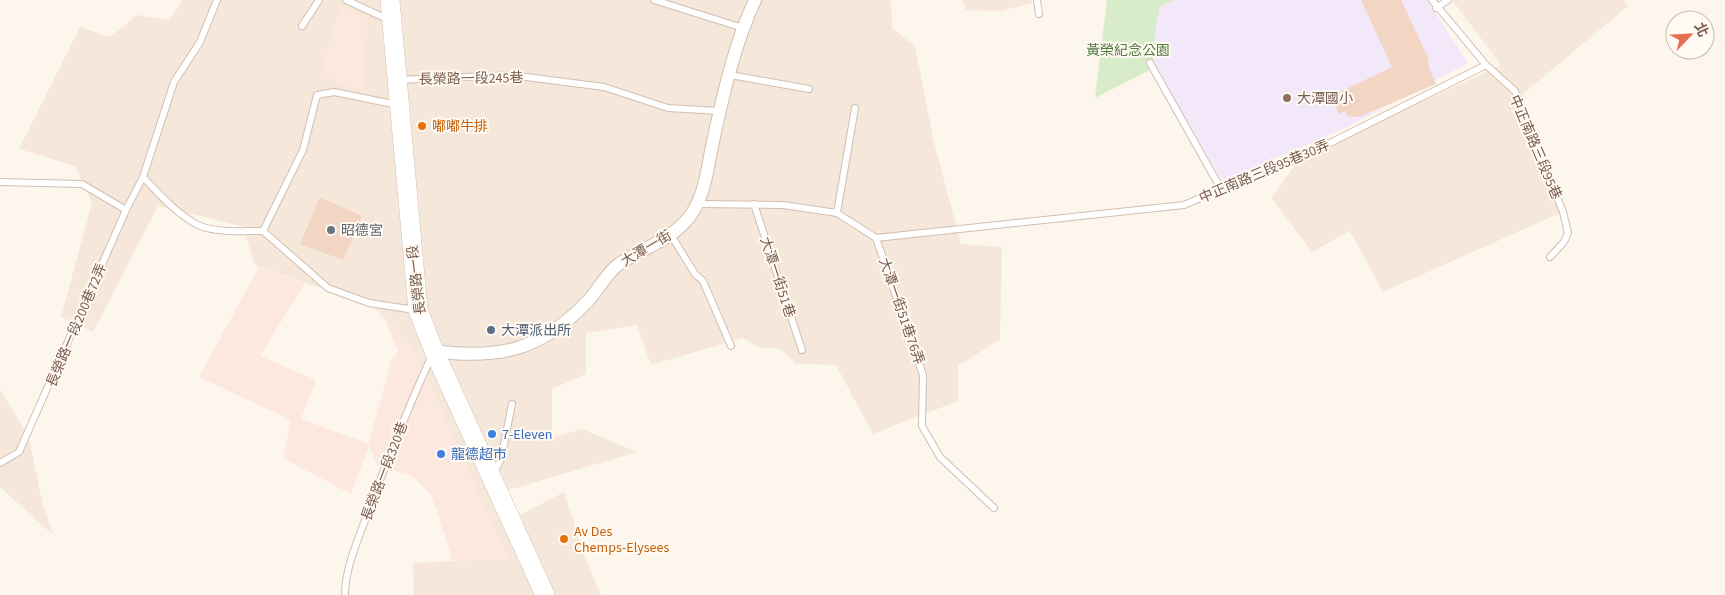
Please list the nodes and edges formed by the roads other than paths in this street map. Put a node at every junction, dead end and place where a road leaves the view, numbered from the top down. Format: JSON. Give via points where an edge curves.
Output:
{"nodes":[{"id":1,"x":217,"y":0,"type":"edge"},
{"id":2,"x":318,"y":0,"type":"edge"},
{"id":3,"x":346,"y":0,"type":"edge"},
{"id":4,"x":390,"y":0,"type":"edge"},
{"id":5,"x":654,"y":0,"type":"edge"},
{"id":6,"x":755,"y":0,"type":"edge"},
{"id":7,"x":1037,"y":0,"type":"edge"},
{"id":8,"x":1432,"y":0,"type":"edge"},
{"id":9,"x":1448,"y":0,"type":"edge"},
{"id":10,"x":1436,"y":8,"type":"junction"},
{"id":11,"x":1039,"y":14,"type":"dead end"},
{"id":12,"x":392,"y":22,"type":"junction"},
{"id":13,"x":302,"y":26,"type":"dead end"},
{"id":14,"x":743,"y":28,"type":"junction"},
{"id":15,"x":1150,"y":63,"type":"dead end"},
{"id":16,"x":1486,"y":65,"type":"junction"},
{"id":17,"x":730,"y":75,"type":"junction"},
{"id":18,"x":397,"y":80,"type":"junction"},
{"id":19,"x":809,"y":89,"type":"dead end"},
{"id":20,"x":399,"y":105,"type":"junction"},
{"id":21,"x":854,"y":108,"type":"dead end"},
{"id":22,"x":720,"y":111,"type":"junction"},
{"id":23,"x":143,"y":177,"type":"junction"},
{"id":24,"x":0,"y":182,"type":"edge"},
{"id":25,"x":1221,"y":189,"type":"junction"},
{"id":26,"x":697,"y":204,"type":"junction"},
{"id":27,"x":754,"y":204,"type":"junction"},
{"id":28,"x":126,"y":210,"type":"junction"},
{"id":29,"x":837,"y":213,"type":"junction"},
{"id":30,"x":264,"y":232,"type":"junction"},
{"id":31,"x":672,"y":235,"type":"junction"},
{"id":32,"x":876,"y":238,"type":"junction"},
{"id":33,"x":1550,"y":257,"type":"dead end"},
{"id":34,"x":418,"y":310,"type":"junction"},
{"id":35,"x":731,"y":346,"type":"dead end"},
{"id":36,"x":802,"y":350,"type":"dead end"},
{"id":37,"x":434,"y":351,"type":"junction"},
{"id":38,"x":512,"y":404,"type":"dead end"},
{"id":39,"x":0,"y":464,"type":"edge"},
{"id":40,"x":492,"y":476,"type":"junction"},
{"id":41,"x":994,"y":508,"type":"dead end"},
{"id":42,"x":345,"y":595,"type":"edge"},
{"id":43,"x":545,"y":595,"type":"edge"}],
"edges":[{"from":1,"to":23,"type":"lane","name":"長榮路一段200巷72弄","via":[[200,42],[174,82]]},
{"from":2,"to":13,"type":"lane"},
{"from":3,"to":12,"type":"lane"},
{"from":4,"to":12,"type":"street","name":"長榮路一段"},
{"from":5,"to":14,"type":"lane"},
{"from":6,"to":14,"type":"street","name":"大潭一街"},
{"from":7,"to":11,"type":"lane"},
{"from":8,"to":10,"type":"lane","name":"中正南路三段95巷"},
{"from":9,"to":10,"type":"lane"},
{"from":10,"to":16,"type":"lane","name":"中正南路三段95巷"},
{"from":12,"to":18,"type":"street","name":"長榮路一段"},
{"from":14,"to":17,"type":"street","name":"大潭一街"},
{"from":15,"to":25,"type":"lane"},
{"from":16,"to":25,"type":"lane","name":"中正南路三段95巷30弄","via":[[1320,148],[1250,180]]},
{"from":16,"to":33,"type":"lane","name":"中正南路三段95巷","via":[[1515,91],[1563,212],[1568,233]]},
{"from":17,"to":19,"type":"lane"},
{"from":17,"to":22,"type":"street","name":"大潭一街"},
{"from":18,"to":20,"type":"street","name":"長榮路一段"},
{"from":18,"to":22,"type":"lane","name":"長榮路一段245巷","via":[[511,75],[604,87],[668,108]]},
{"from":20,"to":30,"type":"lane","via":[[334,92],[317,95],[302,150]]},
{"from":20,"to":34,"type":"street","name":"長榮路一段"},
{"from":21,"to":29,"type":"lane"},
{"from":22,"to":26,"type":"street","name":"大潭一街","via":[[707,180]]},
{"from":23,"to":28,"type":"lane","name":"長榮路一段200巷72弄"},
{"from":23,"to":30,"type":"lane","via":[[168,202],[199,225],[231,231]]},
{"from":24,"to":28,"type":"lane","via":[[82,184]]},
{"from":25,"to":32,"type":"lane","name":"中正南路三段95巷30弄","via":[[1184,205]]},
{"from":26,"to":27,"type":"lane"},
{"from":26,"to":31,"type":"street","name":"大潭一街"},
{"from":27,"to":29,"type":"lane"},
{"from":27,"to":36,"type":"lane","name":"大潭一街51巷"},
{"from":28,"to":39,"type":"lane","name":"長榮路一段200巷72弄","via":[[20,452]]},
{"from":29,"to":32,"type":"lane"},
{"from":30,"to":34,"type":"lane","via":[[328,288],[369,303]]},
{"from":31,"to":35,"type":"lane","via":[[695,274],[703,281]]},
{"from":31,"to":37,"type":"street","name":"大潭一街","via":[[617,265],[568,322],[546,336],[516,350],[486,354]]},
{"from":32,"to":41,"type":"lane","name":"大潭一街51巷76弄","via":[[923,375],[922,426],[940,457]]},
{"from":34,"to":37,"type":"street","name":"長榮路一段"},
{"from":37,"to":40,"type":"street","name":"長榮路一段"},
{"from":37,"to":42,"type":"lane","name":"長榮路一段320巷","via":[[395,437],[345,581]]},
{"from":38,"to":40,"type":"lane","via":[[501,459]]},
{"from":40,"to":43,"type":"street","name":"長榮路一段"}]}
